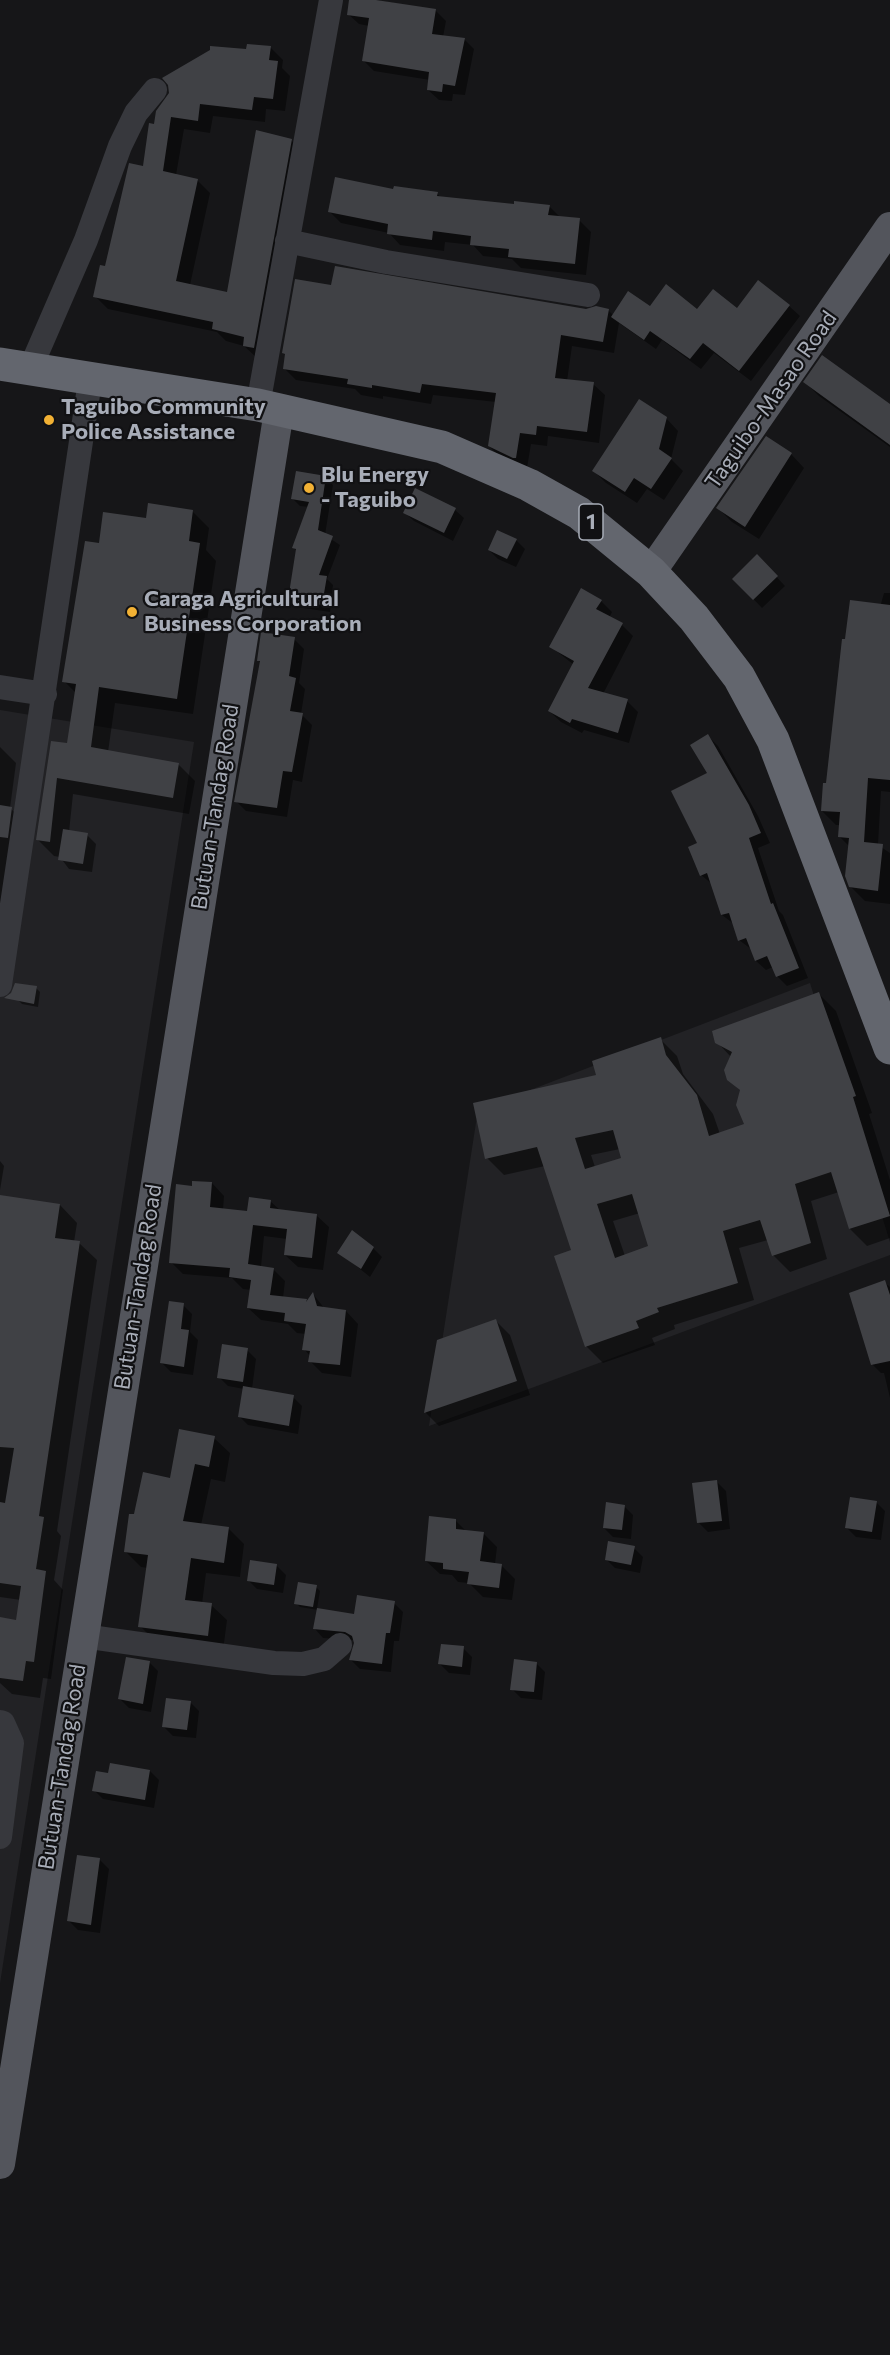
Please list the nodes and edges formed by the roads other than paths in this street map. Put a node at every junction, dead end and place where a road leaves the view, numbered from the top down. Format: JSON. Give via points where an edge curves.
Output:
{"nodes":[{"id":1,"x":331,"y":0,"type":"edge"},
{"id":2,"x":156,"y":90,"type":"dead end"},
{"id":3,"x":890,"y":227,"type":"edge"},
{"id":4,"x":287,"y":241,"type":"junction"},
{"id":5,"x":588,"y":295,"type":"dead end"},
{"id":6,"x":15,"y":367,"type":"edge"},
{"id":7,"x":90,"y":381,"type":"junction"},
{"id":8,"x":268,"y":408,"type":"junction"},
{"id":9,"x":651,"y":572,"type":"junction"},
{"id":10,"x":0,"y":687,"type":"edge"},
{"id":11,"x":45,"y":694,"type":"junction"},
{"id":12,"x":0,"y":985,"type":"edge"},
{"id":13,"x":890,"y":1048,"type":"edge"},
{"id":14,"x":83,"y":1636,"type":"junction"},
{"id":15,"x":340,"y":1645,"type":"dead end"},
{"id":16,"x":0,"y":1722,"type":"edge"},
{"id":17,"x":0,"y":1837,"type":"edge"},
{"id":18,"x":4,"y":2118,"type":"edge"},
{"id":19,"x":0,"y":2164,"type":"edge"}],
"edges":[{"from":1,"to":4,"type":"street"},
{"from":2,"to":6,"type":"street","via":[[136,113],[86,240]]},
{"from":3,"to":9,"type":"main road","name":"Taguibo-Masao Road"},
{"from":4,"to":5,"type":"street","via":[[386,262]]},
{"from":4,"to":8,"type":"street"},
{"from":6,"to":7,"type":"highway","number":"1"},
{"from":7,"to":8,"type":"highway","number":"1"},
{"from":7,"to":11,"type":"street"},
{"from":8,"to":9,"type":"highway","number":"1","via":[[442,447],[529,485],[579,513]]},
{"from":8,"to":14,"type":"main road","name":"Butuan-Tandag Road"},
{"from":9,"to":13,"type":"highway","number":"1","via":[[694,618],[739,677],[773,740]]},
{"from":10,"to":11,"type":"street"},
{"from":11,"to":12,"type":"street"},
{"from":14,"to":15,"type":"street","via":[[274,1663],[303,1664],[324,1659]]},
{"from":14,"to":18,"type":"main road","name":"Butuan-Tandag Road"},
{"from":16,"to":17,"type":"street","via":[[12,1743]]},
{"from":18,"to":19,"type":"main road","name":"Butuan-Tandag Road"}]}
